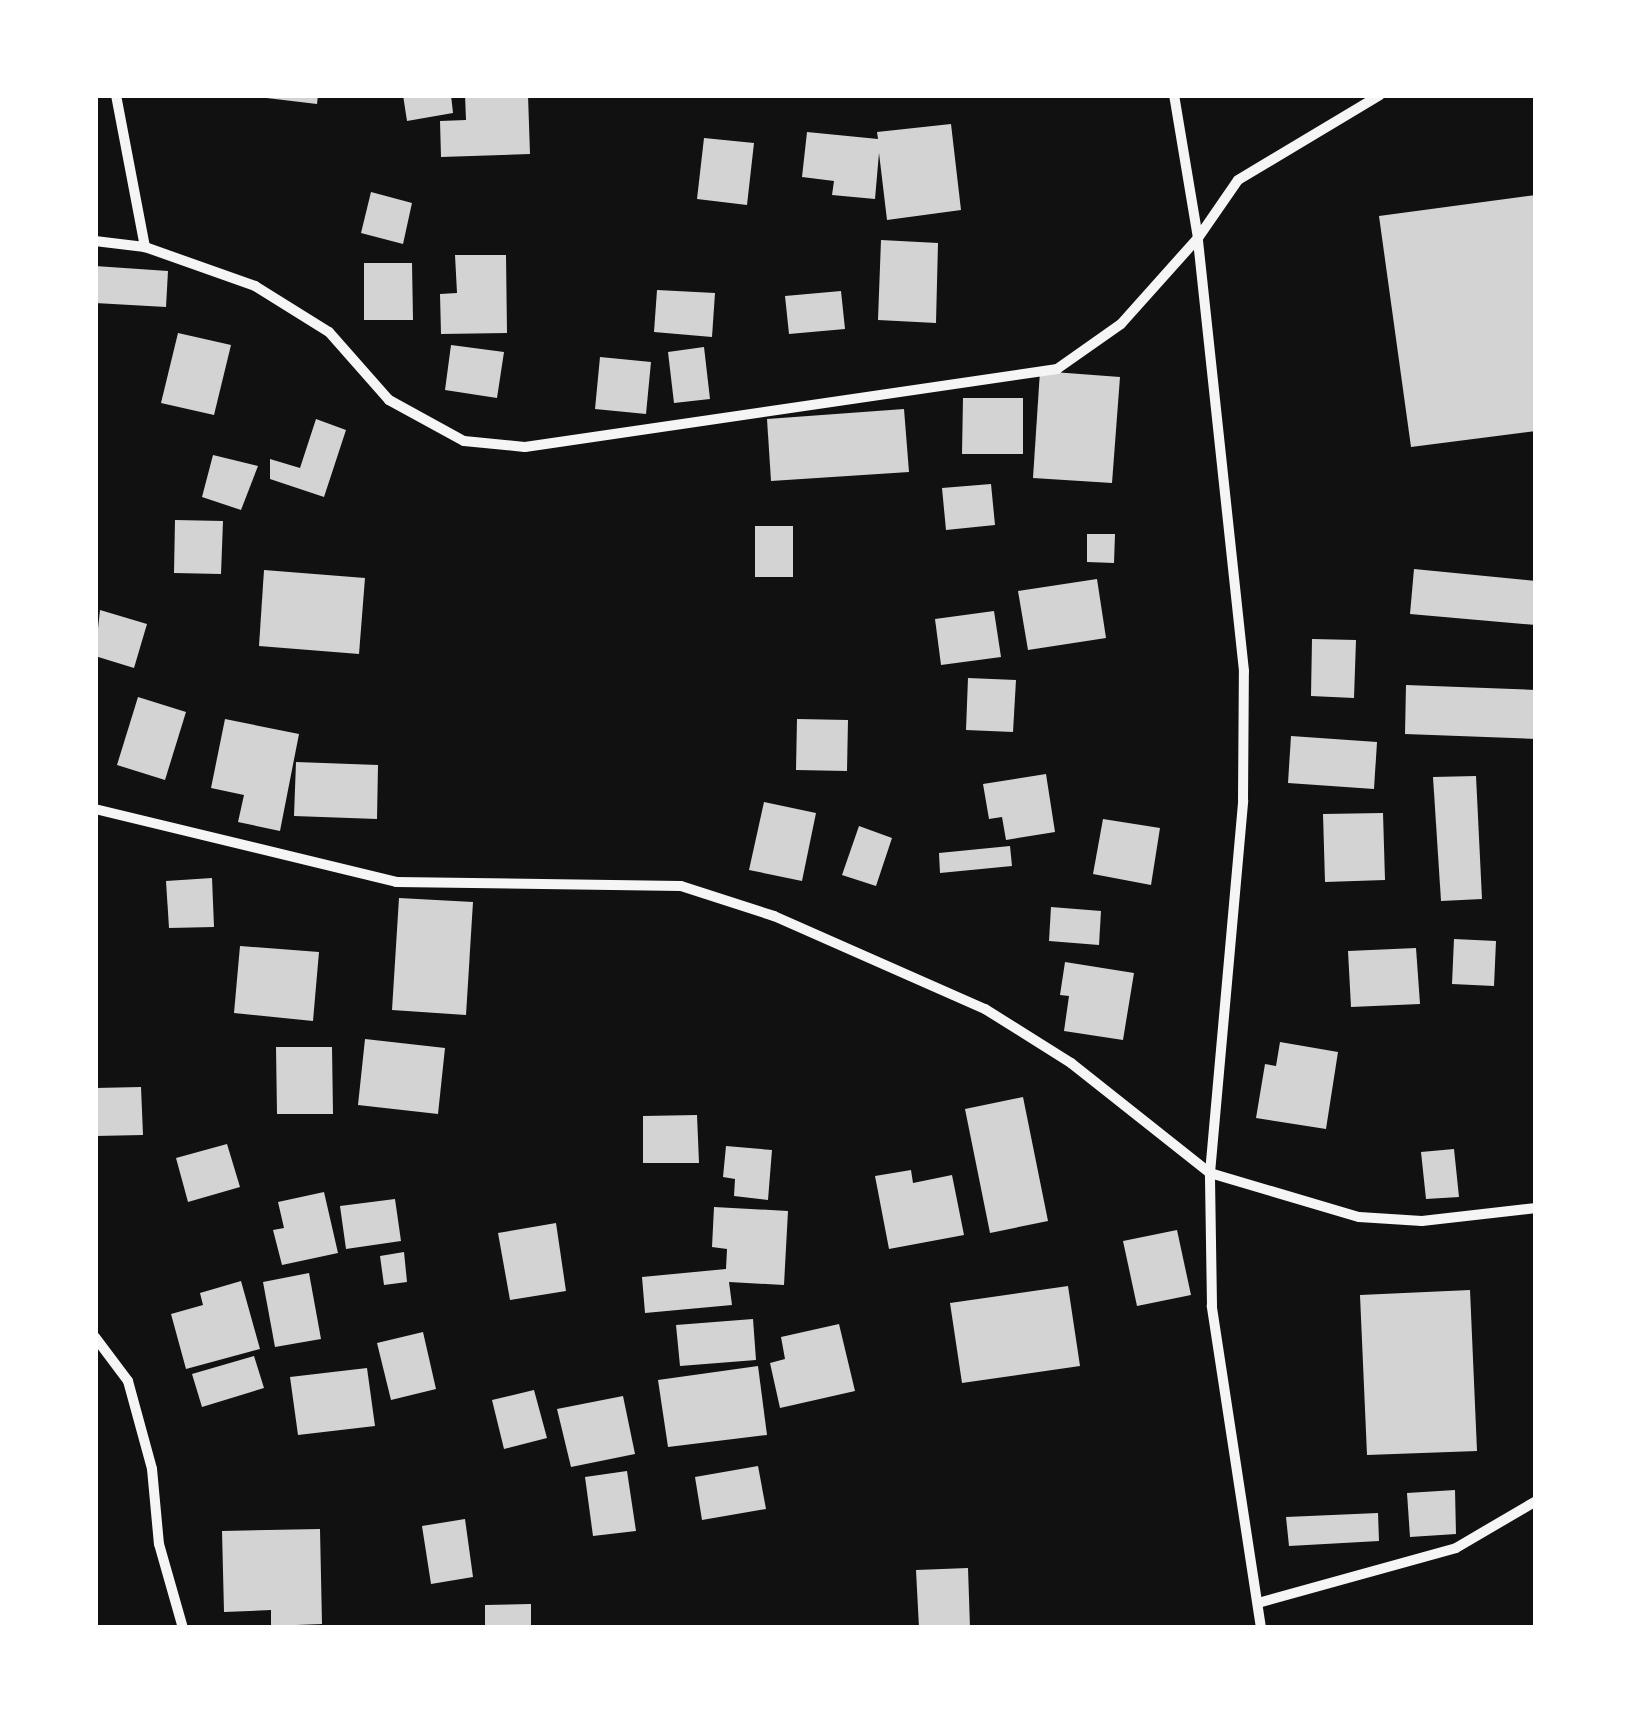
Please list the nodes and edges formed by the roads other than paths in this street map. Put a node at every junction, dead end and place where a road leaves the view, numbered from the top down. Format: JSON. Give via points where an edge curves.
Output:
{"nodes":[{"id":1,"x":116,"y":95,"type":"edge"},
{"id":2,"x":1174,"y":95,"type":"edge"},
{"id":3,"x":1380,"y":95,"type":"edge"},
{"id":4,"x":1198,"y":238,"type":"junction"},
{"id":5,"x":95,"y":241,"type":"edge"},
{"id":6,"x":145,"y":247,"type":"junction"},
{"id":7,"x":95,"y":809,"type":"edge"},
{"id":8,"x":1210,"y":1174,"type":"junction"},
{"id":9,"x":1536,"y":1208,"type":"edge"},
{"id":10,"x":95,"y":1337,"type":"edge"},
{"id":11,"x":1536,"y":1501,"type":"edge"},
{"id":12,"x":1258,"y":1602,"type":"junction"},
{"id":13,"x":183,"y":1628,"type":"edge"},
{"id":14,"x":1261,"y":1628,"type":"edge"}],
"edges":[{"from":1,"to":6,"type":"street"},
{"from":2,"to":4,"type":"street"},
{"from":3,"to":4,"type":"street","via":[[1238,180]]},
{"from":4,"to":6,"type":"street","via":[[1121,324],[1057,370],[526,447],[464,441],[389,400],[330,332],[256,286]]},
{"from":4,"to":8,"type":"street","via":[[1244,672],[1243,800]]},
{"from":5,"to":6,"type":"street"},
{"from":7,"to":8,"type":"street","via":[[396,882],[494,888],[597,880],[680,886],[736,904],[985,1009],[1071,1063]]},
{"from":8,"to":9,"type":"street","via":[[1359,1216],[1422,1221]]},
{"from":8,"to":12,"type":"street","via":[[1212,1306]]},
{"from":10,"to":13,"type":"street","via":[[128,1381],[152,1469],[159,1544]]},
{"from":11,"to":12,"type":"street","via":[[1456,1548]]},
{"from":12,"to":14,"type":"street"}]}
